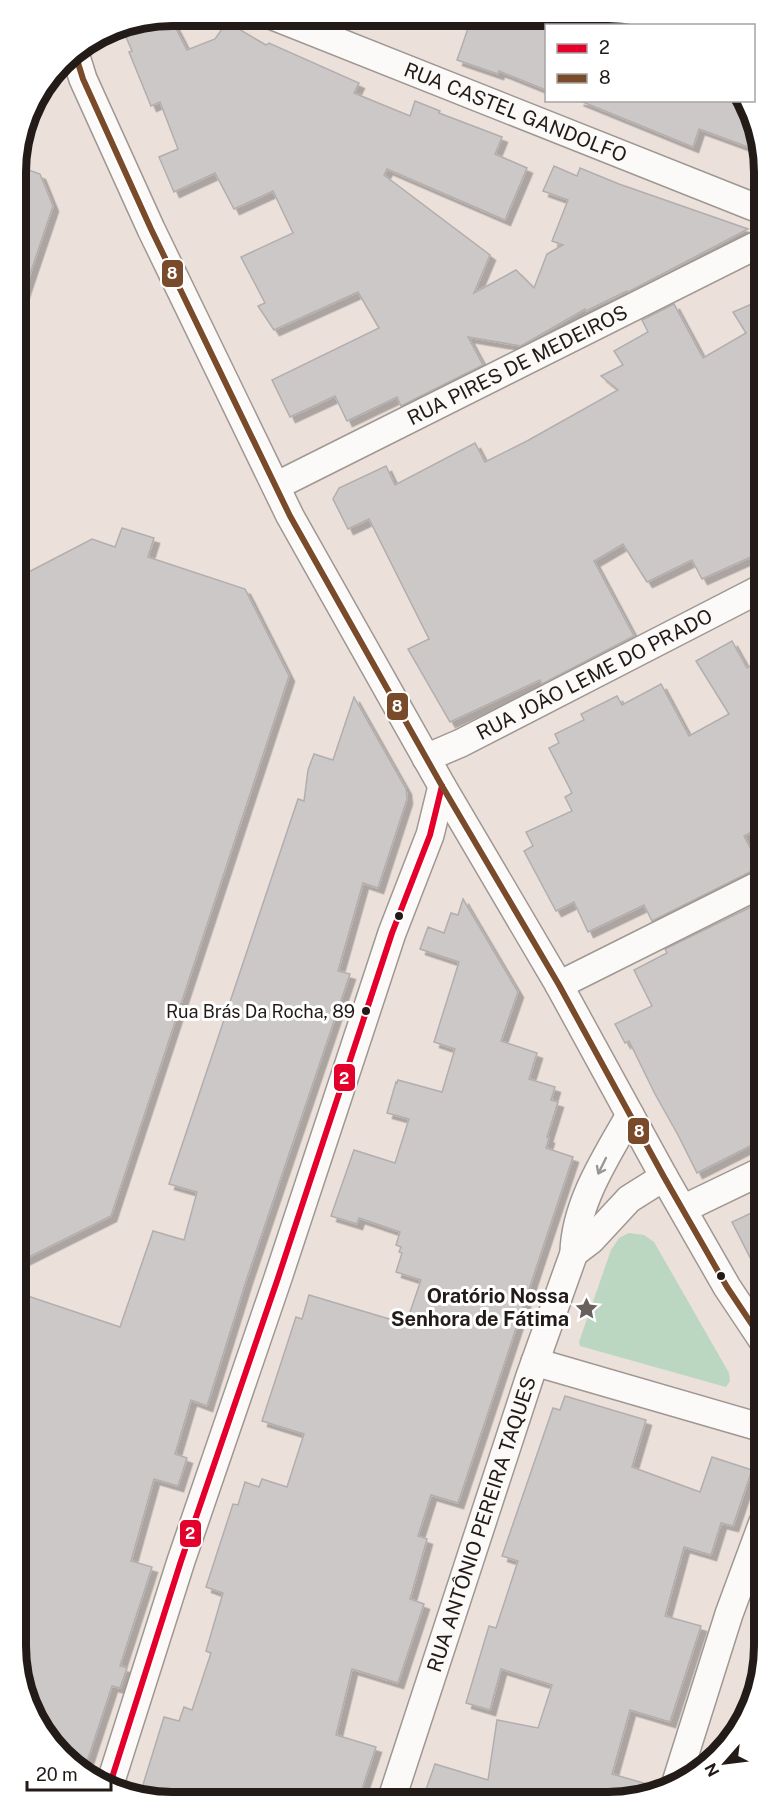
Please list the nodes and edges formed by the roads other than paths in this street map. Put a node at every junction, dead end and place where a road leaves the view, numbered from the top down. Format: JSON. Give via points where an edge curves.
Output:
{"nodes":[{"id":1,"x":298,"y":26,"type":"edge"},
{"id":2,"x":77,"y":60,"type":"edge"},
{"id":3,"x":754,"y":207,"type":"edge"},
{"id":4,"x":754,"y":247,"type":"edge"},
{"id":5,"x":276,"y":486,"type":"junction"},
{"id":6,"x":754,"y":592,"type":"edge"},
{"id":7,"x":426,"y":758,"type":"junction"},
{"id":8,"x":442,"y":786,"type":"junction"},
{"id":9,"x":754,"y":888,"type":"edge"},
{"id":10,"x":559,"y":985,"type":"junction"},
{"id":11,"x":630,"y":1115,"type":"junction"},
{"id":12,"x":753,"y":1175,"type":"edge"},
{"id":13,"x":664,"y":1178,"type":"junction"},
{"id":14,"x":682,"y":1209,"type":"junction"},
{"id":15,"x":574,"y":1253,"type":"junction"},
{"id":16,"x":753,"y":1326,"type":"edge"},
{"id":17,"x":535,"y":1362,"type":"junction"},
{"id":18,"x":753,"y":1425,"type":"edge"},
{"id":19,"x":753,"y":1549,"type":"edge"},
{"id":20,"x":679,"y":1773,"type":"edge"},
{"id":21,"x":112,"y":1778,"type":"edge"},
{"id":22,"x":394,"y":1792,"type":"edge"}],
"edges":[{"from":1,"to":3,"type":"street","name":"RUA CASTEL GANDOLFO"},
{"from":2,"to":5,"type":"street","via":[[151,229]]},
{"from":4,"to":5,"type":"street","name":"RUA PIRES DE MEDEIROS"},
{"from":5,"to":7,"type":"street"},
{"from":6,"to":7,"type":"street","name":"RUA JOÃO LEME DO PRADO"},
{"from":7,"to":8,"type":"street"},
{"from":8,"to":10,"type":"street"},
{"from":8,"to":21,"type":"street","via":[[430,835],[392,933]]},
{"from":9,"to":10,"type":"street"},
{"from":10,"to":11,"type":"street"},
{"from":11,"to":13,"type":"street"},
{"from":11,"to":15,"type":"street","name":"RUA ANTÔNIO PEREIRA TAQUES","one_way":true,"via":[[588,1195],[574,1239]]},
{"from":12,"to":14,"type":"street"},
{"from":13,"to":14,"type":"street"},
{"from":13,"to":15,"type":"street","via":[[629,1199]]},
{"from":14,"to":16,"type":"street"},
{"from":15,"to":17,"type":"street","name":"RUA ANTÔNIO PEREIRA TAQUES"},
{"from":17,"to":18,"type":"street"},
{"from":17,"to":22,"type":"street","name":"RUA ANTÔNIO PEREIRA TAQUES"},
{"from":19,"to":20,"type":"street"}]}
